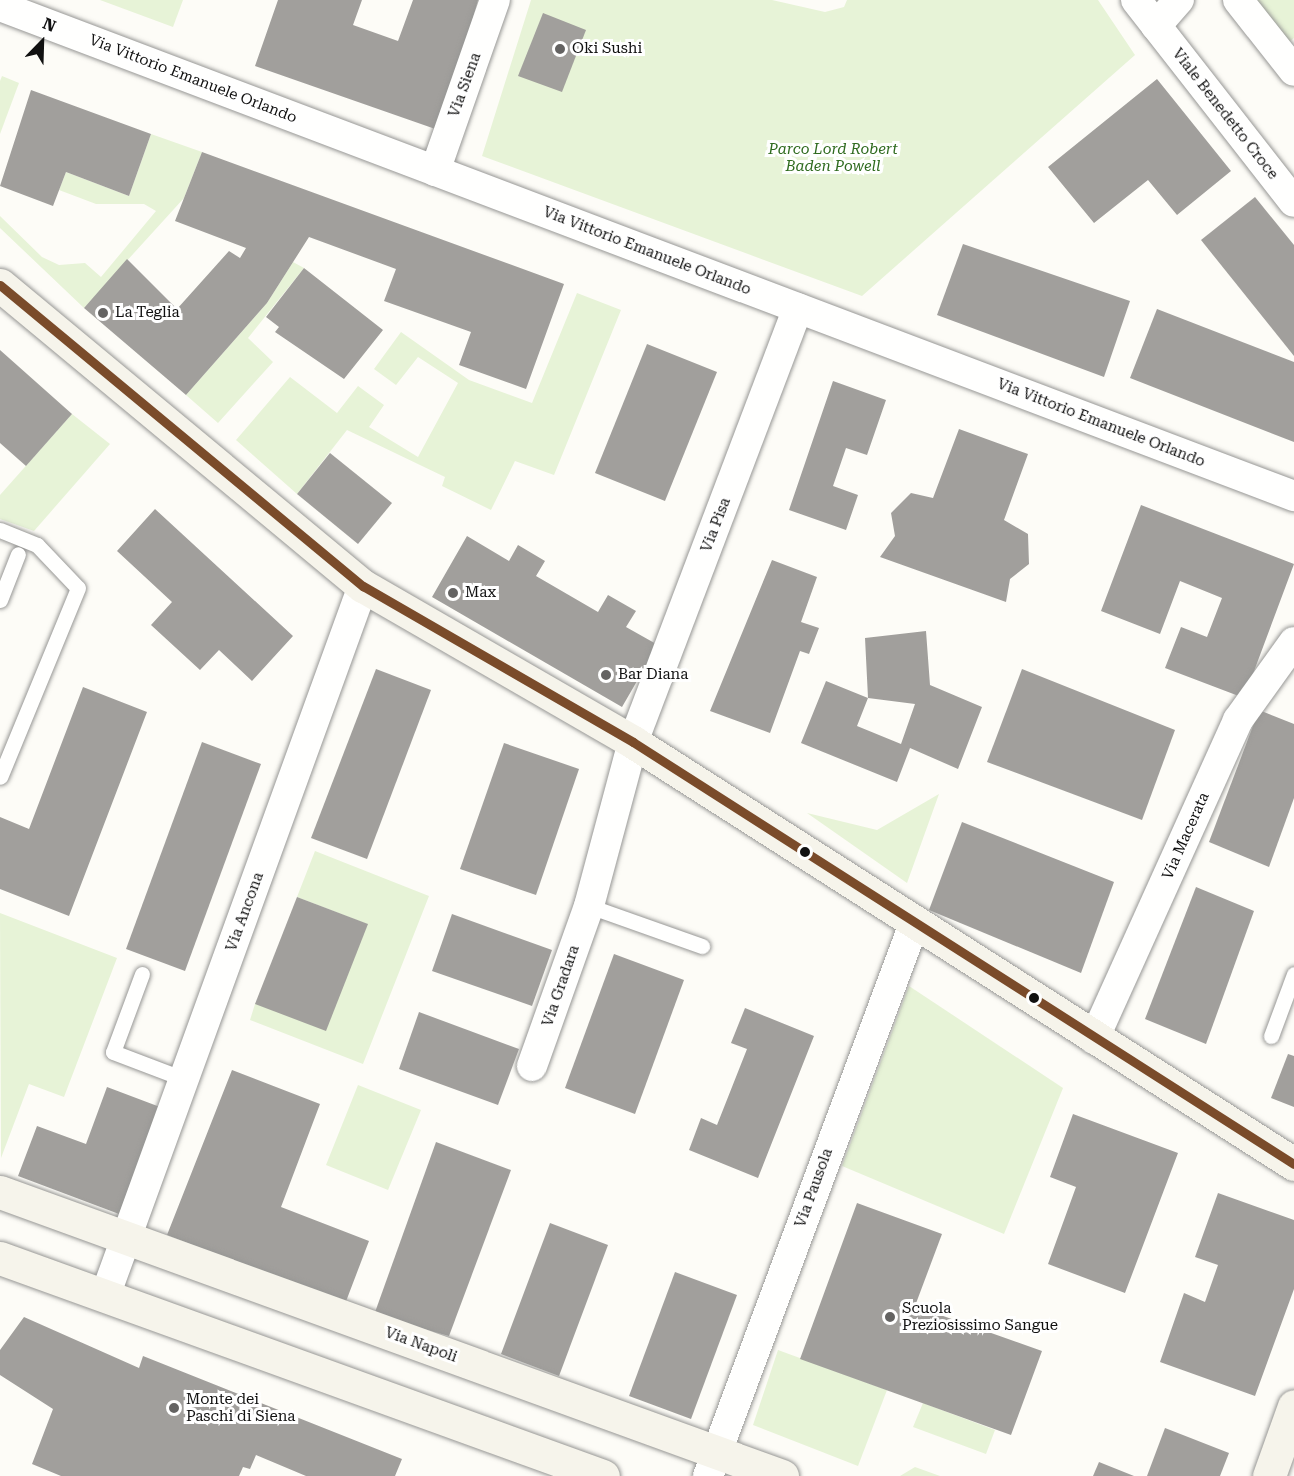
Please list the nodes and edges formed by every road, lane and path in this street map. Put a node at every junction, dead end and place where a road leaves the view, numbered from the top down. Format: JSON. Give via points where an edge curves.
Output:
{"nodes":[{"id":1,"x":495,"y":0,"type":"edge"},
{"id":2,"x":1136,"y":0,"type":"edge"},
{"id":3,"x":1179,"y":0,"type":"edge"},
{"id":4,"x":1238,"y":0,"type":"edge"},
{"id":5,"x":0,"y":6,"type":"edge"},
{"id":6,"x":1156,"y":26,"type":"junction"},
{"id":7,"x":1294,"y":71,"type":"edge"},
{"id":8,"x":435,"y":171,"type":"junction"},
{"id":9,"x":1294,"y":202,"type":"edge"},
{"id":10,"x":0,"y":285,"type":"edge"},
{"id":11,"x":798,"y":308,"type":"junction"},
{"id":12,"x":1294,"y":496,"type":"edge"},
{"id":13,"x":0,"y":530,"type":"edge"},
{"id":14,"x":18,"y":554,"type":"dead end"},
{"id":15,"x":363,"y":586,"type":"junction"},
{"id":16,"x":0,"y":600,"type":"edge"},
{"id":17,"x":1294,"y":642,"type":"edge"},
{"id":18,"x":633,"y":742,"type":"junction"},
{"id":19,"x":0,"y":777,"type":"edge"},
{"id":20,"x":589,"y":906,"type":"junction"},
{"id":21,"x":914,"y":924,"type":"junction"},
{"id":22,"x":702,"y":946,"type":"dead end"},
{"id":23,"x":142,"y":974,"type":"dead end"},
{"id":24,"x":1294,"y":974,"type":"edge"},
{"id":25,"x":1271,"y":1036,"type":"dead end"},
{"id":26,"x":1094,"y":1039,"type":"junction"},
{"id":27,"x":532,"y":1066,"type":"dead end"},
{"id":28,"x":184,"y":1079,"type":"junction"},
{"id":29,"x":1294,"y":1164,"type":"edge"},
{"id":30,"x":0,"y":1192,"type":"edge"},
{"id":31,"x":126,"y":1238,"type":"junction"},
{"id":32,"x":0,"y":1258,"type":"edge"},
{"id":33,"x":105,"y":1296,"type":"junction"},
{"id":34,"x":1291,"y":1425,"type":"edge"},
{"id":35,"x":712,"y":1464,"type":"edge"},
{"id":36,"x":603,"y":1476,"type":"edge"},
{"id":37,"x":782,"y":1476,"type":"edge"},
{"id":38,"x":1269,"y":1476,"type":"edge"}],
"edges":[{"from":1,"to":8,"type":"street","name":"Via Siena"},
{"from":2,"to":6,"type":"street","name":"Viale Benedetto Croce"},
{"from":3,"to":6,"type":"street"},
{"from":4,"to":7,"type":"street"},
{"from":5,"to":8,"type":"street","name":"Via Vittorio Emanuele Orlando"},
{"from":6,"to":9,"type":"street","name":"Viale Benedetto Croce"},
{"from":8,"to":11,"type":"street","name":"Via Vittorio Emanuele Orlando"},
{"from":10,"to":15,"type":"street"},
{"from":11,"to":12,"type":"street","name":"Via Vittorio Emanuele Orlando"},
{"from":11,"to":18,"type":"street","name":"Via Pisa"},
{"from":13,"to":19,"type":"lane","via":[[38,544],[78,588]]},
{"from":14,"to":16,"type":"lane"},
{"from":15,"to":18,"type":"street"},
{"from":15,"to":28,"type":"street","name":"Via Ancona"},
{"from":17,"to":26,"type":"street","name":"Via Macerata","via":[[1238,720]]},
{"from":18,"to":20,"type":"street","name":"Via Gradara"},
{"from":18,"to":21,"type":"street"},
{"from":20,"to":22,"type":"lane"},
{"from":20,"to":27,"type":"street","name":"Via Gradara"},
{"from":21,"to":26,"type":"street"},
{"from":21,"to":35,"type":"street","name":"Via Pausola"},
{"from":23,"to":28,"type":"lane","via":[[113,1052]]},
{"from":24,"to":25,"type":"lane"},
{"from":26,"to":29,"type":"street"},
{"from":28,"to":31,"type":"street","name":"Via Ancona"},
{"from":30,"to":31,"type":"street","name":"Via Napoli"},
{"from":31,"to":33,"type":"street"},
{"from":31,"to":35,"type":"street","name":"Via Napoli"},
{"from":32,"to":33,"type":"street"},
{"from":33,"to":36,"type":"street"},
{"from":34,"to":38,"type":"street"},
{"from":35,"to":37,"type":"street","name":"Via Napoli"}]}
